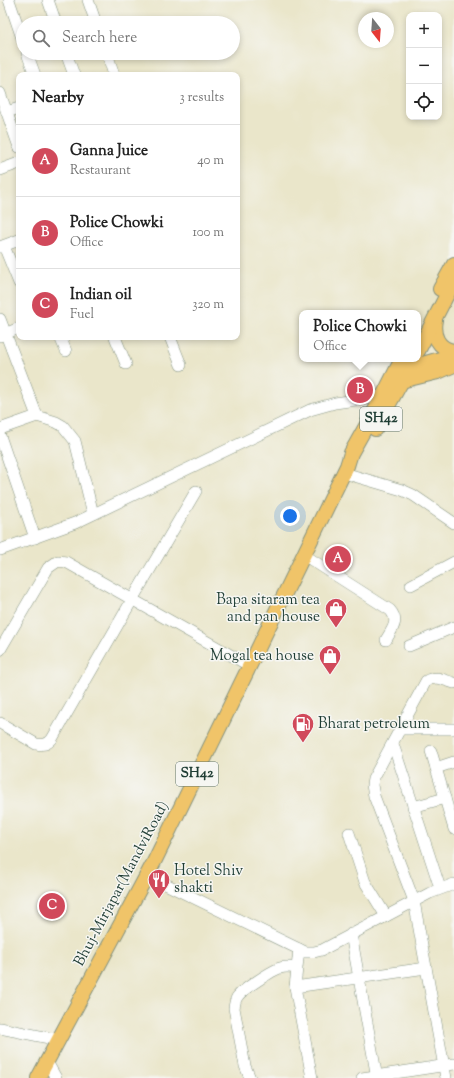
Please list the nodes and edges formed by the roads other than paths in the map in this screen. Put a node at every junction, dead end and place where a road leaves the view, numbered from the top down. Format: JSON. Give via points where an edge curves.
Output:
{"nodes":[{"id":1,"x":9,"y":0,"type":"edge"},
{"id":2,"x":48,"y":0,"type":"edge"},
{"id":3,"x":88,"y":0,"type":"edge"},
{"id":4,"x":54,"y":16,"type":"edge"},
{"id":5,"x":94,"y":16,"type":"edge"},
{"id":6,"x":16,"y":20,"type":"edge"},
{"id":7,"x":30,"y":60,"type":"edge"},
{"id":8,"x":69,"y":60,"type":"edge"},
{"id":9,"x":109,"y":60,"type":"edge"},
{"id":10,"x":34,"y":72,"type":"edge"},
{"id":11,"x":73,"y":72,"type":"edge"},
{"id":12,"x":113,"y":72,"type":"edge"},
{"id":13,"x":0,"y":93,"type":"edge"},
{"id":14,"x":16,"y":109,"type":"edge"},
{"id":15,"x":7,"y":112,"type":"junction"},
{"id":16,"x":16,"y":138,"type":"edge"},
{"id":17,"x":16,"y":164,"type":"edge"},
{"id":18,"x":0,"y":170,"type":"edge"},
{"id":19,"x":16,"y":241,"type":"edge"},
{"id":20,"x":2,"y":246,"type":"edge"},
{"id":21,"x":454,"y":264,"type":"edge"},
{"id":22,"x":16,"y":276,"type":"edge"},
{"id":23,"x":454,"y":281,"type":"edge"},
{"id":24,"x":435,"y":318,"type":"junction"},
{"id":25,"x":0,"y":319,"type":"edge"},
{"id":26,"x":421,"y":324,"type":"edge"},
{"id":27,"x":16,"y":329,"type":"edge"},
{"id":28,"x":3,"y":334,"type":"edge"},
{"id":29,"x":61,"y":340,"type":"edge"},
{"id":30,"x":116,"y":340,"type":"edge"},
{"id":31,"x":171,"y":340,"type":"edge"},
{"id":32,"x":421,"y":345,"type":"edge"},
{"id":33,"x":66,"y":351,"type":"dead end"},
{"id":34,"x":454,"y":351,"type":"edge"},
{"id":35,"x":454,"y":355,"type":"edge"},
{"id":36,"x":421,"y":360,"type":"edge"},
{"id":37,"x":408,"y":362,"type":"edge"},
{"id":38,"x":126,"y":364,"type":"dead end"},
{"id":39,"x":181,"y":365,"type":"dead end"},
{"id":40,"x":454,"y":365,"type":"edge"},
{"id":41,"x":392,"y":383,"type":"junction"},
{"id":42,"x":37,"y":416,"type":"junction"},
{"id":43,"x":0,"y":429,"type":"edge"},
{"id":44,"x":0,"y":436,"type":"edge"},
{"id":45,"x":345,"y":470,"type":"junction"},
{"id":46,"x":196,"y":491,"type":"dead end"},
{"id":47,"x":93,"y":514,"type":"junction"},
{"id":48,"x":453,"y":521,"type":"edge"},
{"id":49,"x":35,"y":538,"type":"junction"},
{"id":50,"x":0,"y":550,"type":"edge"},
{"id":51,"x":304,"y":555,"type":"junction"},
{"id":52,"x":454,"y":562,"type":"edge"},
{"id":53,"x":411,"y":585,"type":"dead end"},
{"id":54,"x":132,"y":600,"type":"junction"},
{"id":55,"x":454,"y":627,"type":"edge"},
{"id":56,"x":386,"y":640,"type":"dead end"},
{"id":57,"x":408,"y":646,"type":"dead end"},
{"id":58,"x":0,"y":650,"type":"edge"},
{"id":59,"x":250,"y":666,"type":"junction"},
{"id":60,"x":454,"y":683,"type":"edge"},
{"id":61,"x":0,"y":723,"type":"edge"},
{"id":62,"x":454,"y":728,"type":"edge"},
{"id":63,"x":400,"y":729,"type":"junction"},
{"id":64,"x":393,"y":744,"type":"junction"},
{"id":65,"x":431,"y":752,"type":"dead end"},
{"id":66,"x":454,"y":762,"type":"edge"},
{"id":67,"x":436,"y":768,"type":"junction"},
{"id":68,"x":445,"y":798,"type":"junction"},
{"id":69,"x":413,"y":807,"type":"junction"},
{"id":70,"x":454,"y":829,"type":"edge"},
{"id":71,"x":349,"y":834,"type":"dead end"},
{"id":72,"x":147,"y":875,"type":"junction"},
{"id":73,"x":454,"y":884,"type":"edge"},
{"id":74,"x":440,"y":888,"type":"junction"},
{"id":75,"x":414,"y":901,"type":"junction"},
{"id":76,"x":386,"y":916,"type":"junction"},
{"id":77,"x":351,"y":934,"type":"junction"},
{"id":78,"x":298,"y":949,"type":"junction"},
{"id":79,"x":296,"y":968,"type":"junction"},
{"id":80,"x":426,"y":968,"type":"junction"},
{"id":81,"x":359,"y":978,"type":"junction"},
{"id":82,"x":295,"y":987,"type":"junction"},
{"id":83,"x":0,"y":1028,"type":"edge"},
{"id":84,"x":59,"y":1040,"type":"junction"},
{"id":85,"x":47,"y":1062,"type":"junction"},
{"id":86,"x":449,"y":1064,"type":"edge"},
{"id":87,"x":377,"y":1077,"type":"edge"},
{"id":88,"x":38,"y":1078,"type":"edge"},
{"id":89,"x":56,"y":1078,"type":"edge"},
{"id":90,"x":250,"y":1078,"type":"edge"},
{"id":91,"x":312,"y":1078,"type":"edge"},
{"id":92,"x":362,"y":1078,"type":"edge"},
{"id":93,"x":446,"y":1078,"type":"edge"}],
"edges":[{"from":1,"to":6,"type":"street"},
{"from":2,"to":4,"type":"street"},
{"from":3,"to":5,"type":"street"},
{"from":7,"to":10,"type":"street"},
{"from":8,"to":11,"type":"street"},
{"from":9,"to":12,"type":"street"},
{"from":13,"to":15,"type":"street"},
{"from":14,"to":15,"type":"street"},
{"from":15,"to":16,"type":"street"},
{"from":17,"to":18,"type":"street"},
{"from":19,"to":20,"type":"street"},
{"from":20,"to":22,"type":"street"},
{"from":21,"to":26,"type":"main road"},
{"from":23,"to":24,"type":"main road"},
{"from":24,"to":32,"type":"main road"},
{"from":24,"to":34,"type":"main road","via":[[435,337],[442,346]]},
{"from":25,"to":28,"type":"street"},
{"from":27,"to":28,"type":"street"},
{"from":28,"to":42,"type":"street"},
{"from":29,"to":33,"type":"street"},
{"from":30,"to":38,"type":"street"},
{"from":31,"to":39,"type":"street"},
{"from":35,"to":36,"type":"main road"},
{"from":37,"to":41,"type":"main road"},
{"from":40,"to":41,"type":"main road","via":[[438,372]]},
{"from":41,"to":45,"type":"main road","name":"Bhuj-Mirjapar(MandviRoad)","number":"SH42","via":[[351,453]]},
{"from":41,"to":45,"type":"main road","name":"Bhuj-Mirjapar(MandviRoad)","number":"SH42","via":[[359,456]]},
{"from":41,"to":47,"type":"street","via":[[310,410]]},
{"from":42,"to":43,"type":"street"},
{"from":42,"to":47,"type":"street","via":[[63,426],[75,441]]},
{"from":44,"to":49,"type":"street"},
{"from":45,"to":48,"type":"street","via":[[414,495]]},
{"from":45,"to":51,"type":"main road","name":"Bhuj-Mirjapar(MandviRoad)","number":"SH42"},
{"from":46,"to":54,"type":"street"},
{"from":47,"to":49,"type":"street"},
{"from":49,"to":50,"type":"street"},
{"from":51,"to":56,"type":"street","via":[[394,614],[395,623]]},
{"from":51,"to":59,"type":"main road","name":"Bhuj-Mirjapar(MandviRoad)","number":"SH42"},
{"from":52,"to":53,"type":"street"},
{"from":54,"to":58,"type":"street","via":[[66,562],[58,561],[48,568]]},
{"from":54,"to":59,"type":"street"},
{"from":54,"to":61,"type":"street","via":[[48,743],[36,744]]},
{"from":55,"to":57,"type":"street"},
{"from":59,"to":72,"type":"main road","name":"Bhuj-Mirjapar(MandviRoad)","number":"SH42"},
{"from":60,"to":63,"type":"street","via":[[438,678],[426,681]]},
{"from":62,"to":63,"type":"street"},
{"from":63,"to":64,"type":"street"},
{"from":64,"to":69,"type":"street"},
{"from":64,"to":75,"type":"street","via":[[373,779],[372,790]]},
{"from":65,"to":67,"type":"street"},
{"from":66,"to":67,"type":"street"},
{"from":67,"to":68,"type":"street"},
{"from":68,"to":69,"type":"street"},
{"from":68,"to":70,"type":"street"},
{"from":69,"to":74,"type":"street"},
{"from":71,"to":76,"type":"street","via":[[365,882]]},
{"from":72,"to":78,"type":"street"},
{"from":72,"to":84,"type":"main road","name":"Bhuj-Mirjapar(MandviRoad)","number":"SH42"},
{"from":73,"to":74,"type":"street"},
{"from":74,"to":75,"type":"street"},
{"from":75,"to":76,"type":"street"},
{"from":75,"to":80,"type":"street"},
{"from":76,"to":77,"type":"street"},
{"from":77,"to":78,"type":"street","via":[[322,950],[305,952]]},
{"from":77,"to":81,"type":"street"},
{"from":78,"to":79,"type":"street"},
{"from":79,"to":82,"type":"street"},
{"from":79,"to":90,"type":"street","via":[[280,968],[274,971],[243,991],[235,1001],[243,1058]]},
{"from":80,"to":81,"type":"street"},
{"from":80,"to":86,"type":"street"},
{"from":81,"to":82,"type":"street"},
{"from":81,"to":87,"type":"street"},
{"from":82,"to":91,"type":"street"},
{"from":83,"to":84,"type":"street"},
{"from":84,"to":85,"type":"main road","name":"Bhuj-Mirjapar(MandviRoad)","number":"SH42"},
{"from":85,"to":88,"type":"main road","name":"Bhuj-Mirjapar(MandviRoad)","number":"SH42"},
{"from":85,"to":89,"type":"street"},
{"from":86,"to":87,"type":"street"},
{"from":86,"to":93,"type":"street"},
{"from":87,"to":92,"type":"street"}]}
